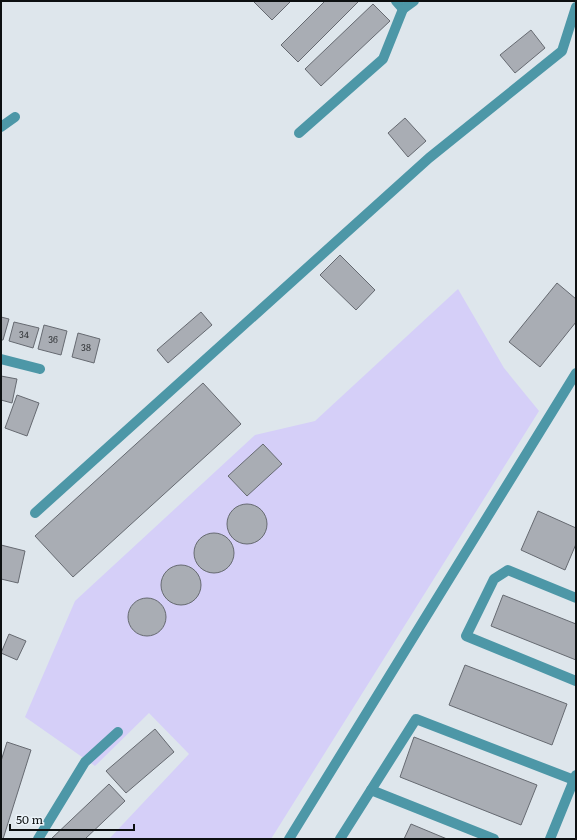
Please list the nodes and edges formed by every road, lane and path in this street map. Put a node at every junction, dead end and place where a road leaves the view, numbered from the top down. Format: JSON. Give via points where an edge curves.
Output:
{"nodes":[{"id":1,"x":396,"y":1,"type":"edge"},
{"id":2,"x":414,"y":1,"type":"edge"},
{"id":3,"x":576,"y":7,"type":"edge"},
{"id":4,"x":403,"y":9,"type":"junction"},
{"id":5,"x":15,"y":117,"type":"dead end"},
{"id":6,"x":1,"y":127,"type":"edge"},
{"id":7,"x":299,"y":133,"type":"dead end"},
{"id":8,"x":1,"y":359,"type":"edge"},
{"id":9,"x":40,"y":368,"type":"dead end"},
{"id":10,"x":576,"y":373,"type":"edge"},
{"id":11,"x":35,"y":513,"type":"dead end"},
{"id":12,"x":576,"y":598,"type":"edge"},
{"id":13,"x":576,"y":681,"type":"edge"},
{"id":14,"x":118,"y":732,"type":"dead end"},
{"id":15,"x":575,"y":777,"type":"edge"},
{"id":16,"x":371,"y":790,"type":"junction"},
{"id":17,"x":38,"y":839,"type":"edge"},
{"id":18,"x":289,"y":839,"type":"edge"},
{"id":19,"x":340,"y":839,"type":"edge"},
{"id":20,"x":494,"y":839,"type":"edge"},
{"id":21,"x":550,"y":839,"type":"edge"}],
"edges":[{"from":1,"to":4,"type":"street"},
{"from":2,"to":4,"type":"street"},
{"from":3,"to":11,"type":"street","via":[[562,51],[429,158]]},
{"from":4,"to":7,"type":"street","via":[[383,59]]},
{"from":5,"to":6,"type":"street"},
{"from":8,"to":9,"type":"street"},
{"from":10,"to":18,"type":"street"},
{"from":12,"to":13,"type":"street","via":[[508,570],[494,579],[466,636]]},
{"from":14,"to":17,"type":"street","via":[[85,762]]},
{"from":15,"to":16,"type":"street","via":[[416,719]]},
{"from":15,"to":21,"type":"street"},
{"from":16,"to":19,"type":"street"},
{"from":16,"to":20,"type":"street"}]}
